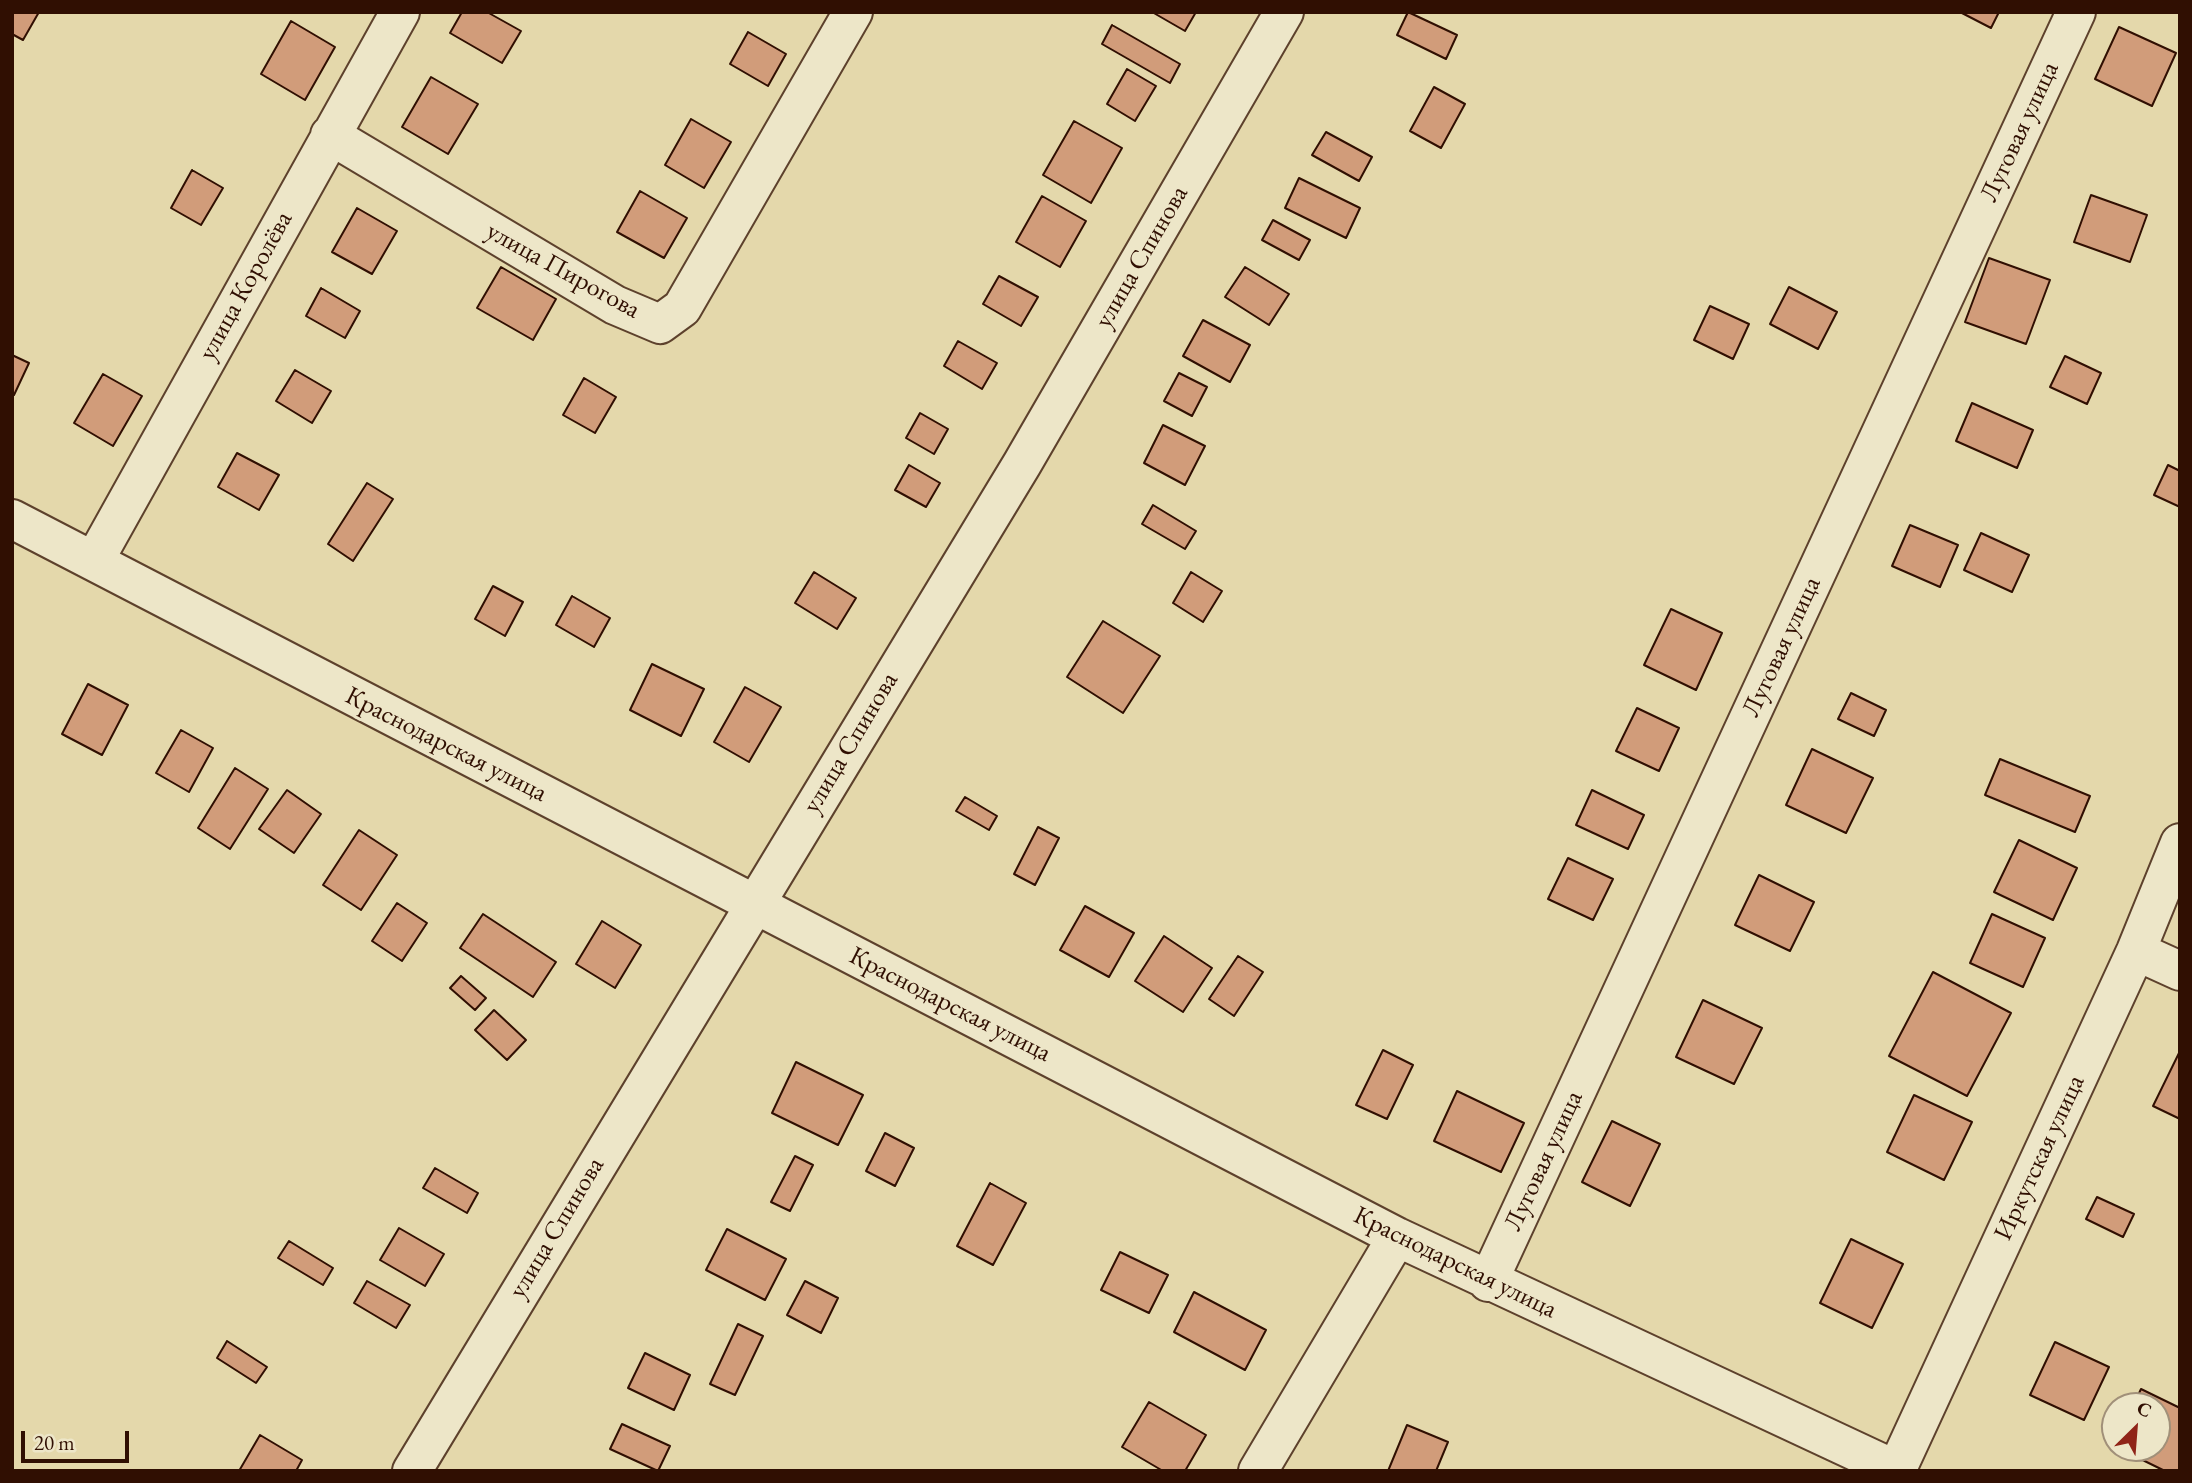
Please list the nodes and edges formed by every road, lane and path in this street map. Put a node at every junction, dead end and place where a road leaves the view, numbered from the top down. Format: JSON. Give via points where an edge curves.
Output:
{"nodes":[{"id":1,"x":400,"y":12,"type":"edge"},
{"id":2,"x":853,"y":12,"type":"edge"},
{"id":3,"x":1284,"y":12,"type":"edge"},
{"id":4,"x":2076,"y":12,"type":"edge"},
{"id":5,"x":330,"y":135,"type":"junction"},
{"id":6,"x":12,"y":519,"type":"edge"},
{"id":7,"x":94,"y":561,"type":"junction"},
{"id":8,"x":2180,"y":843,"type":"edge"},
{"id":9,"x":753,"y":904,"type":"junction"},
{"id":10,"x":2136,"y":951,"type":"junction"},
{"id":11,"x":2180,"y":971,"type":"edge"},
{"id":12,"x":1397,"y":1237,"type":"junction"},
{"id":13,"x":1488,"y":1282,"type":"junction"},
{"id":14,"x":1897,"y":1470,"type":"edge"},
{"id":15,"x":412,"y":1471,"type":"edge"},
{"id":16,"x":1258,"y":1471,"type":"edge"}],
"edges":[{"from":1,"to":5,"type":"street","name":"улица Королёва"},
{"from":2,"to":5,"type":"street","name":"улица Пирогова","via":[[682,308],[660,324],[615,305]]},
{"from":3,"to":9,"type":"street","name":"улица Спинова","via":[[1022,464]]},
{"from":4,"to":13,"type":"street","name":"Луговая улица"},
{"from":5,"to":7,"type":"street","name":"улица Королёва"},
{"from":6,"to":7,"type":"street","name":"Краснодарская улица"},
{"from":7,"to":9,"type":"street","name":"Краснодарская улица"},
{"from":8,"to":10,"type":"street","name":"Иркутская улица"},
{"from":9,"to":12,"type":"street","name":"Краснодарская улица"},
{"from":9,"to":15,"type":"street","name":"улица Спинова"},
{"from":10,"to":11,"type":"street"},
{"from":10,"to":14,"type":"street","name":"Иркутская улица"},
{"from":12,"to":13,"type":"street","name":"Краснодарская улица"},
{"from":12,"to":16,"type":"street"},
{"from":13,"to":14,"type":"street","name":"Краснодарская улица"}]}
